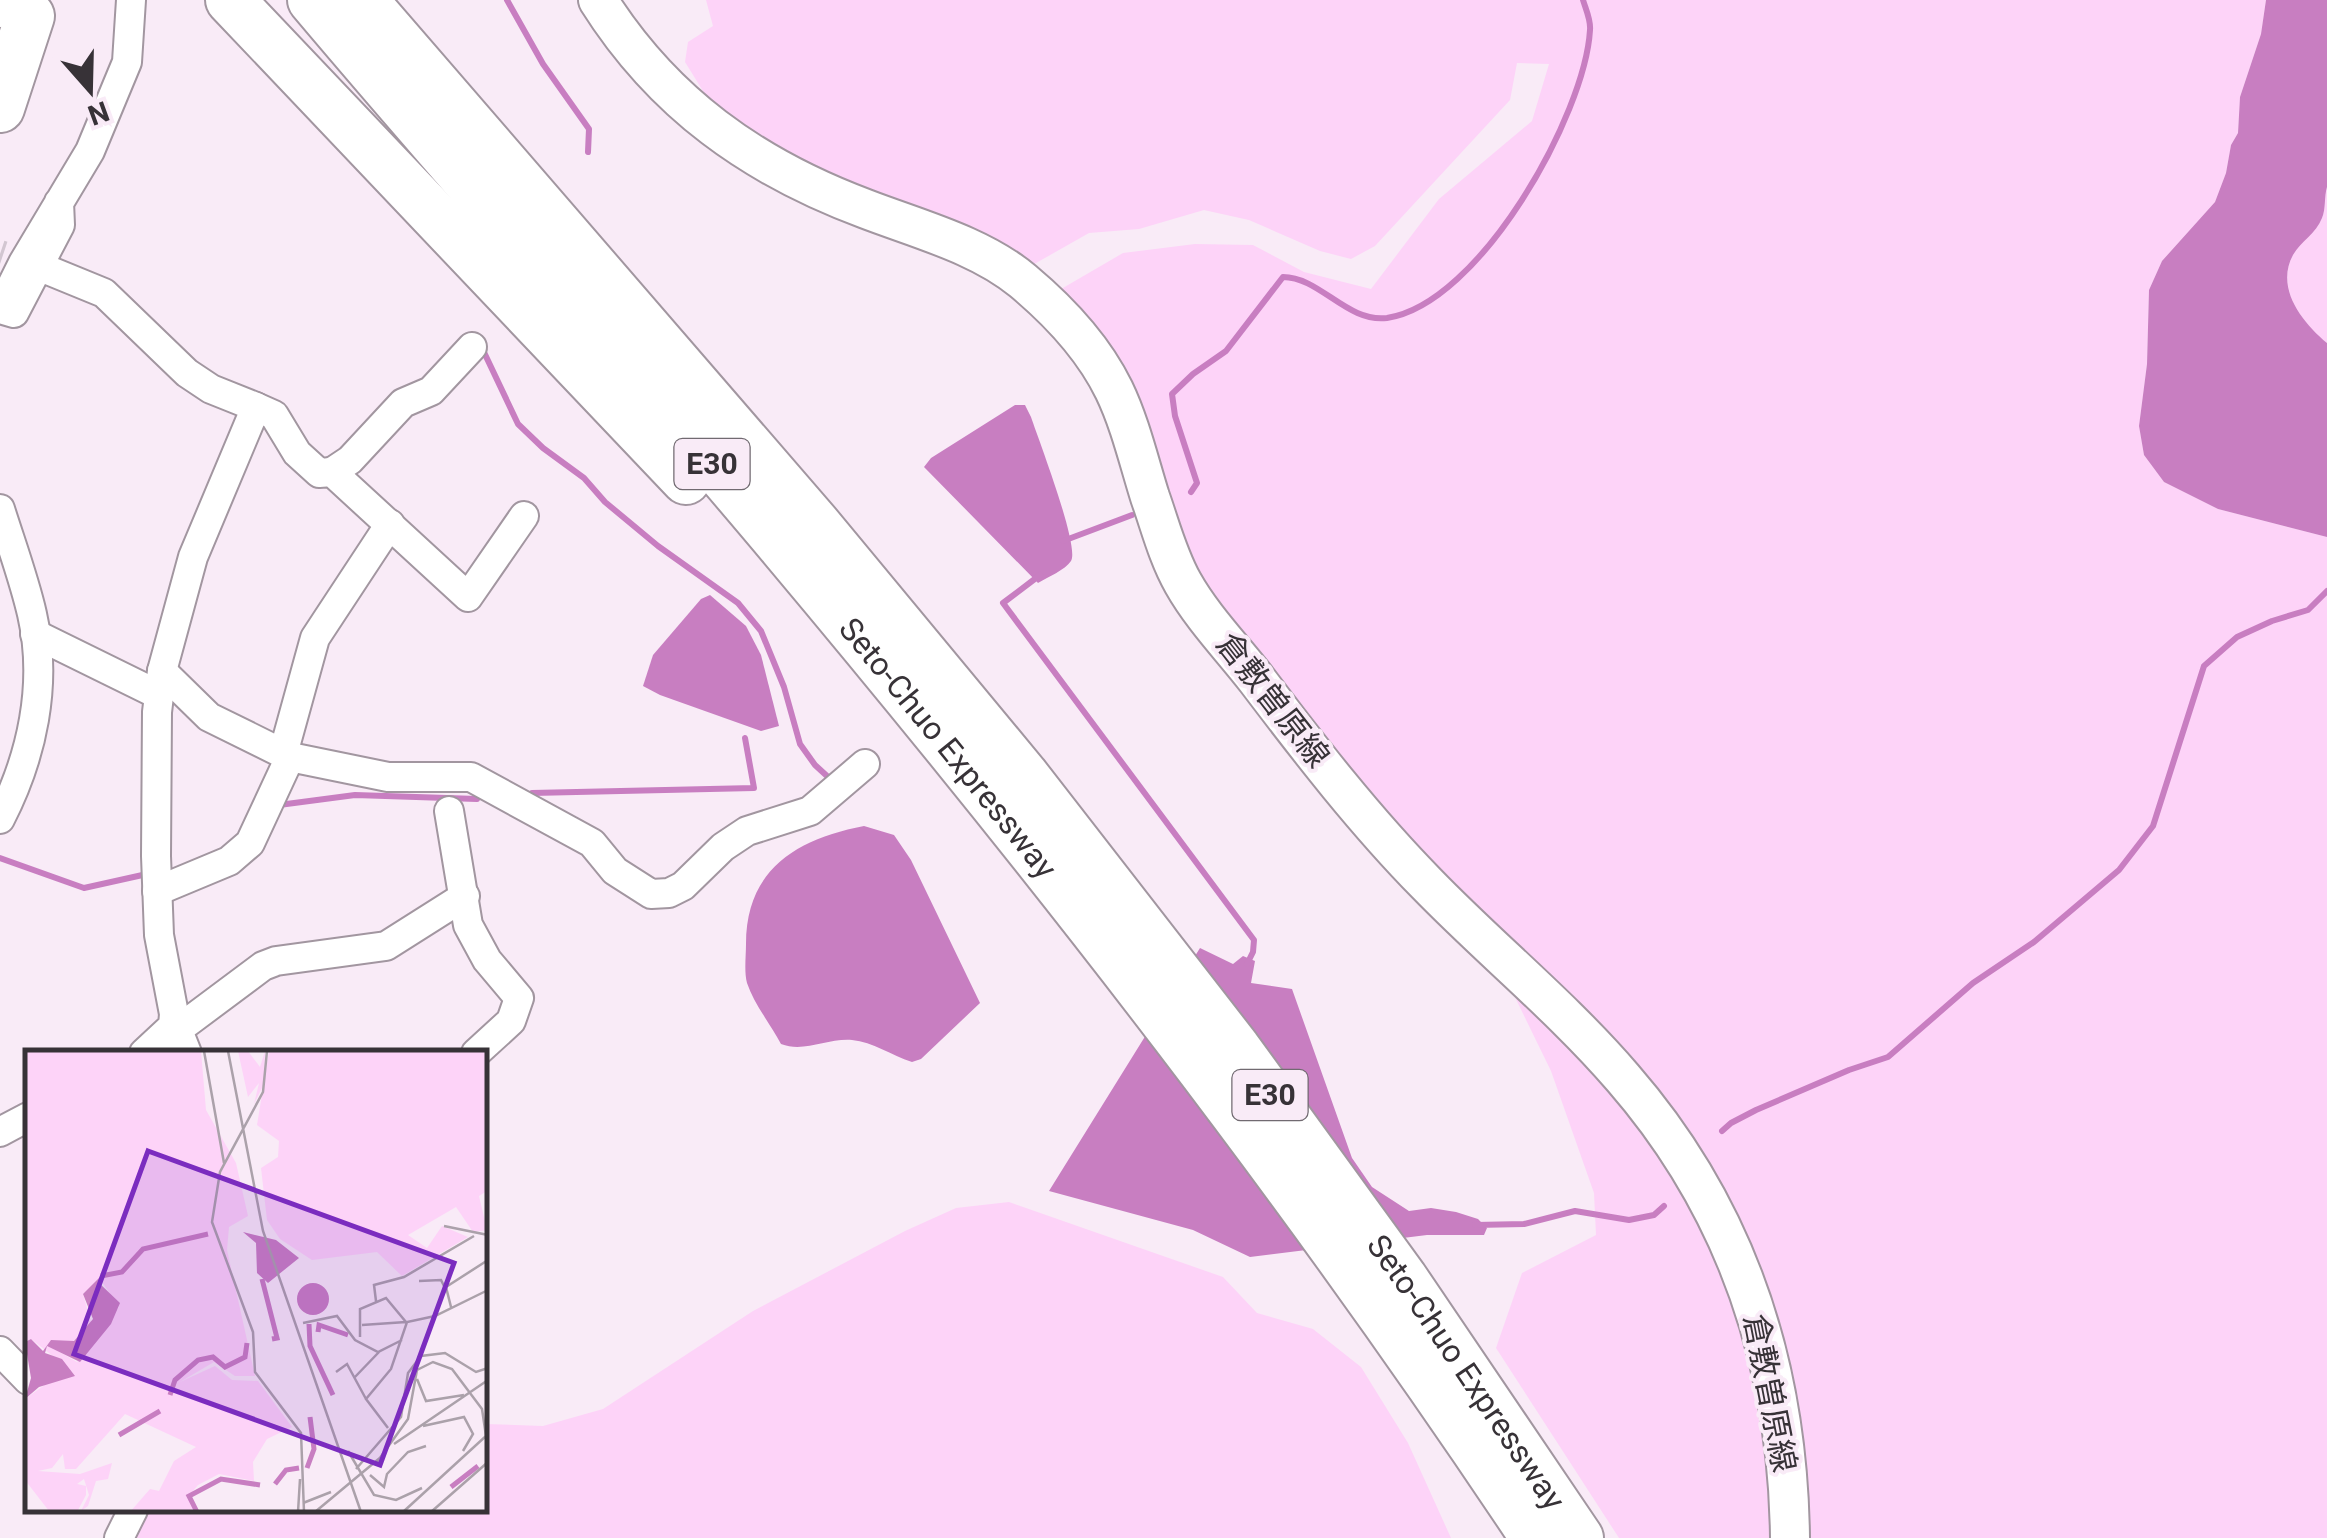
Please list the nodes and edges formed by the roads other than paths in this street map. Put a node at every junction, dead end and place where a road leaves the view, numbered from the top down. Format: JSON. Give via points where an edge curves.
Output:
{"nodes":[{"id":1,"x":131,"y":0,"type":"edge"},
{"id":2,"x":230,"y":0,"type":"edge"},
{"id":3,"x":312,"y":0,"type":"edge"},
{"id":4,"x":364,"y":0,"type":"edge"},
{"id":5,"x":598,"y":0,"type":"edge"},
{"id":6,"x":18,"y":6,"type":"edge"},
{"id":7,"x":0,"y":80,"type":"edge"},
{"id":8,"x":0,"y":108,"type":"edge"},
{"id":9,"x":472,"y":347,"type":"dead end"},
{"id":10,"x":256,"y":407,"type":"junction"},
{"id":11,"x":332,"y":472,"type":"junction"},
{"id":12,"x":0,"y":509,"type":"edge"},
{"id":13,"x":524,"y":516,"type":"dead end"},
{"id":14,"x":390,"y":524,"type":"junction"},
{"id":15,"x":34,"y":634,"type":"junction"},
{"id":16,"x":161,"y":683,"type":"junction"},
{"id":17,"x":286,"y":756,"type":"junction"},
{"id":18,"x":866,"y":764,"type":"dead end"},
{"id":19,"x":992,"y":800,"type":"junction"},
{"id":20,"x":449,"y":811,"type":"dead end"},
{"id":21,"x":0,"y":819,"type":"edge"},
{"id":22,"x":157,"y":889,"type":"junction"},
{"id":23,"x":466,"y":896,"type":"junction"},
{"id":24,"x":1116,"y":927,"type":"junction"},
{"id":25,"x":174,"y":1025,"type":"junction"},
{"id":26,"x":147,"y":1050,"type":"edge"},
{"id":27,"x":186,"y":1050,"type":"edge"},
{"id":28,"x":479,"y":1050,"type":"edge"},
{"id":29,"x":25,"y":1119,"type":"edge"},
{"id":30,"x":0,"y":1132,"type":"edge"},
{"id":31,"x":1382,"y":1280,"type":"junction"},
{"id":32,"x":0,"y":1350,"type":"edge"},
{"id":33,"x":25,"y":1377,"type":"edge"},
{"id":34,"x":131,"y":1513,"type":"edge"},
{"id":35,"x":118,"y":1538,"type":"edge"},
{"id":36,"x":1535,"y":1538,"type":"edge"},
{"id":37,"x":1580,"y":1538,"type":"edge"},
{"id":38,"x":1790,"y":1538,"type":"edge"}],
"edges":[{"from":1,"to":10,"type":"street","via":[[126,62],[90,151],[21,261],[104,293],[187,373]]},
{"from":2,"to":19,"type":"highway"},
{"from":3,"to":19,"type":"highway","name":"Seto-Chuo Expressway","number":"E30"},
{"from":4,"to":24,"type":"highway","name":"Seto-Chuo Expressway","number":"E30","via":[[1024,776]]},
{"from":5,"to":38,"type":"street","name":"倉敷曽原線","via":[[664,86],[711,127],[774,170],[960,244],[1018,277],[1092,351],[1116,393],[1182,582],[1356,804],[1426,883],[1624,1078],[1699,1183],[1721,1221],[1768,1347]]},
{"from":6,"to":7,"type":"main road"},
{"from":6,"to":8,"type":"highway"},
{"from":9,"to":11,"type":"street","via":[[431,391],[403,402]]},
{"from":10,"to":11,"type":"street","via":[[274,415],[297,453],[319,472]]},
{"from":10,"to":16,"type":"street","via":[[193,556]]},
{"from":11,"to":14,"type":"street"},
{"from":12,"to":15,"type":"street"},
{"from":13,"to":14,"type":"street","via":[[468,597]]},
{"from":14,"to":17,"type":"street","via":[[315,638]]},
{"from":15,"to":16,"type":"street"},
{"from":15,"to":21,"type":"street","via":[[33,730]]},
{"from":16,"to":17,"type":"street","via":[[209,717]]},
{"from":16,"to":22,"type":"street"},
{"from":17,"to":18,"type":"street","via":[[388,777],[471,777],[592,842],[615,871],[651,894],[683,886],[748,831],[810,811]]},
{"from":17,"to":22,"type":"street","via":[[251,840],[229,861]]},
{"from":19,"to":24,"type":"highway","name":"Seto-Chuo Expressway","number":"E30"},
{"from":20,"to":23,"type":"street"},
{"from":22,"to":25,"type":"street"},
{"from":23,"to":25,"type":"street","via":[[386,946],[263,966],[188,1022]]},
{"from":23,"to":28,"type":"street","via":[[475,940],[519,998],[512,1021]]},
{"from":24,"to":31,"type":"highway","name":"Seto-Chuo Expressway","number":"E30","via":[[1205,1071]]},
{"from":25,"to":26,"type":"street"},
{"from":25,"to":27,"type":"street"},
{"from":29,"to":30,"type":"street"},
{"from":31,"to":36,"type":"highway","name":"Seto-Chuo Expressway","number":"E30"},
{"from":31,"to":37,"type":"highway","name":"Seto-Chuo Expressway","number":"E30"},
{"from":32,"to":33,"type":"street"},
{"from":34,"to":35,"type":"street"}]}
